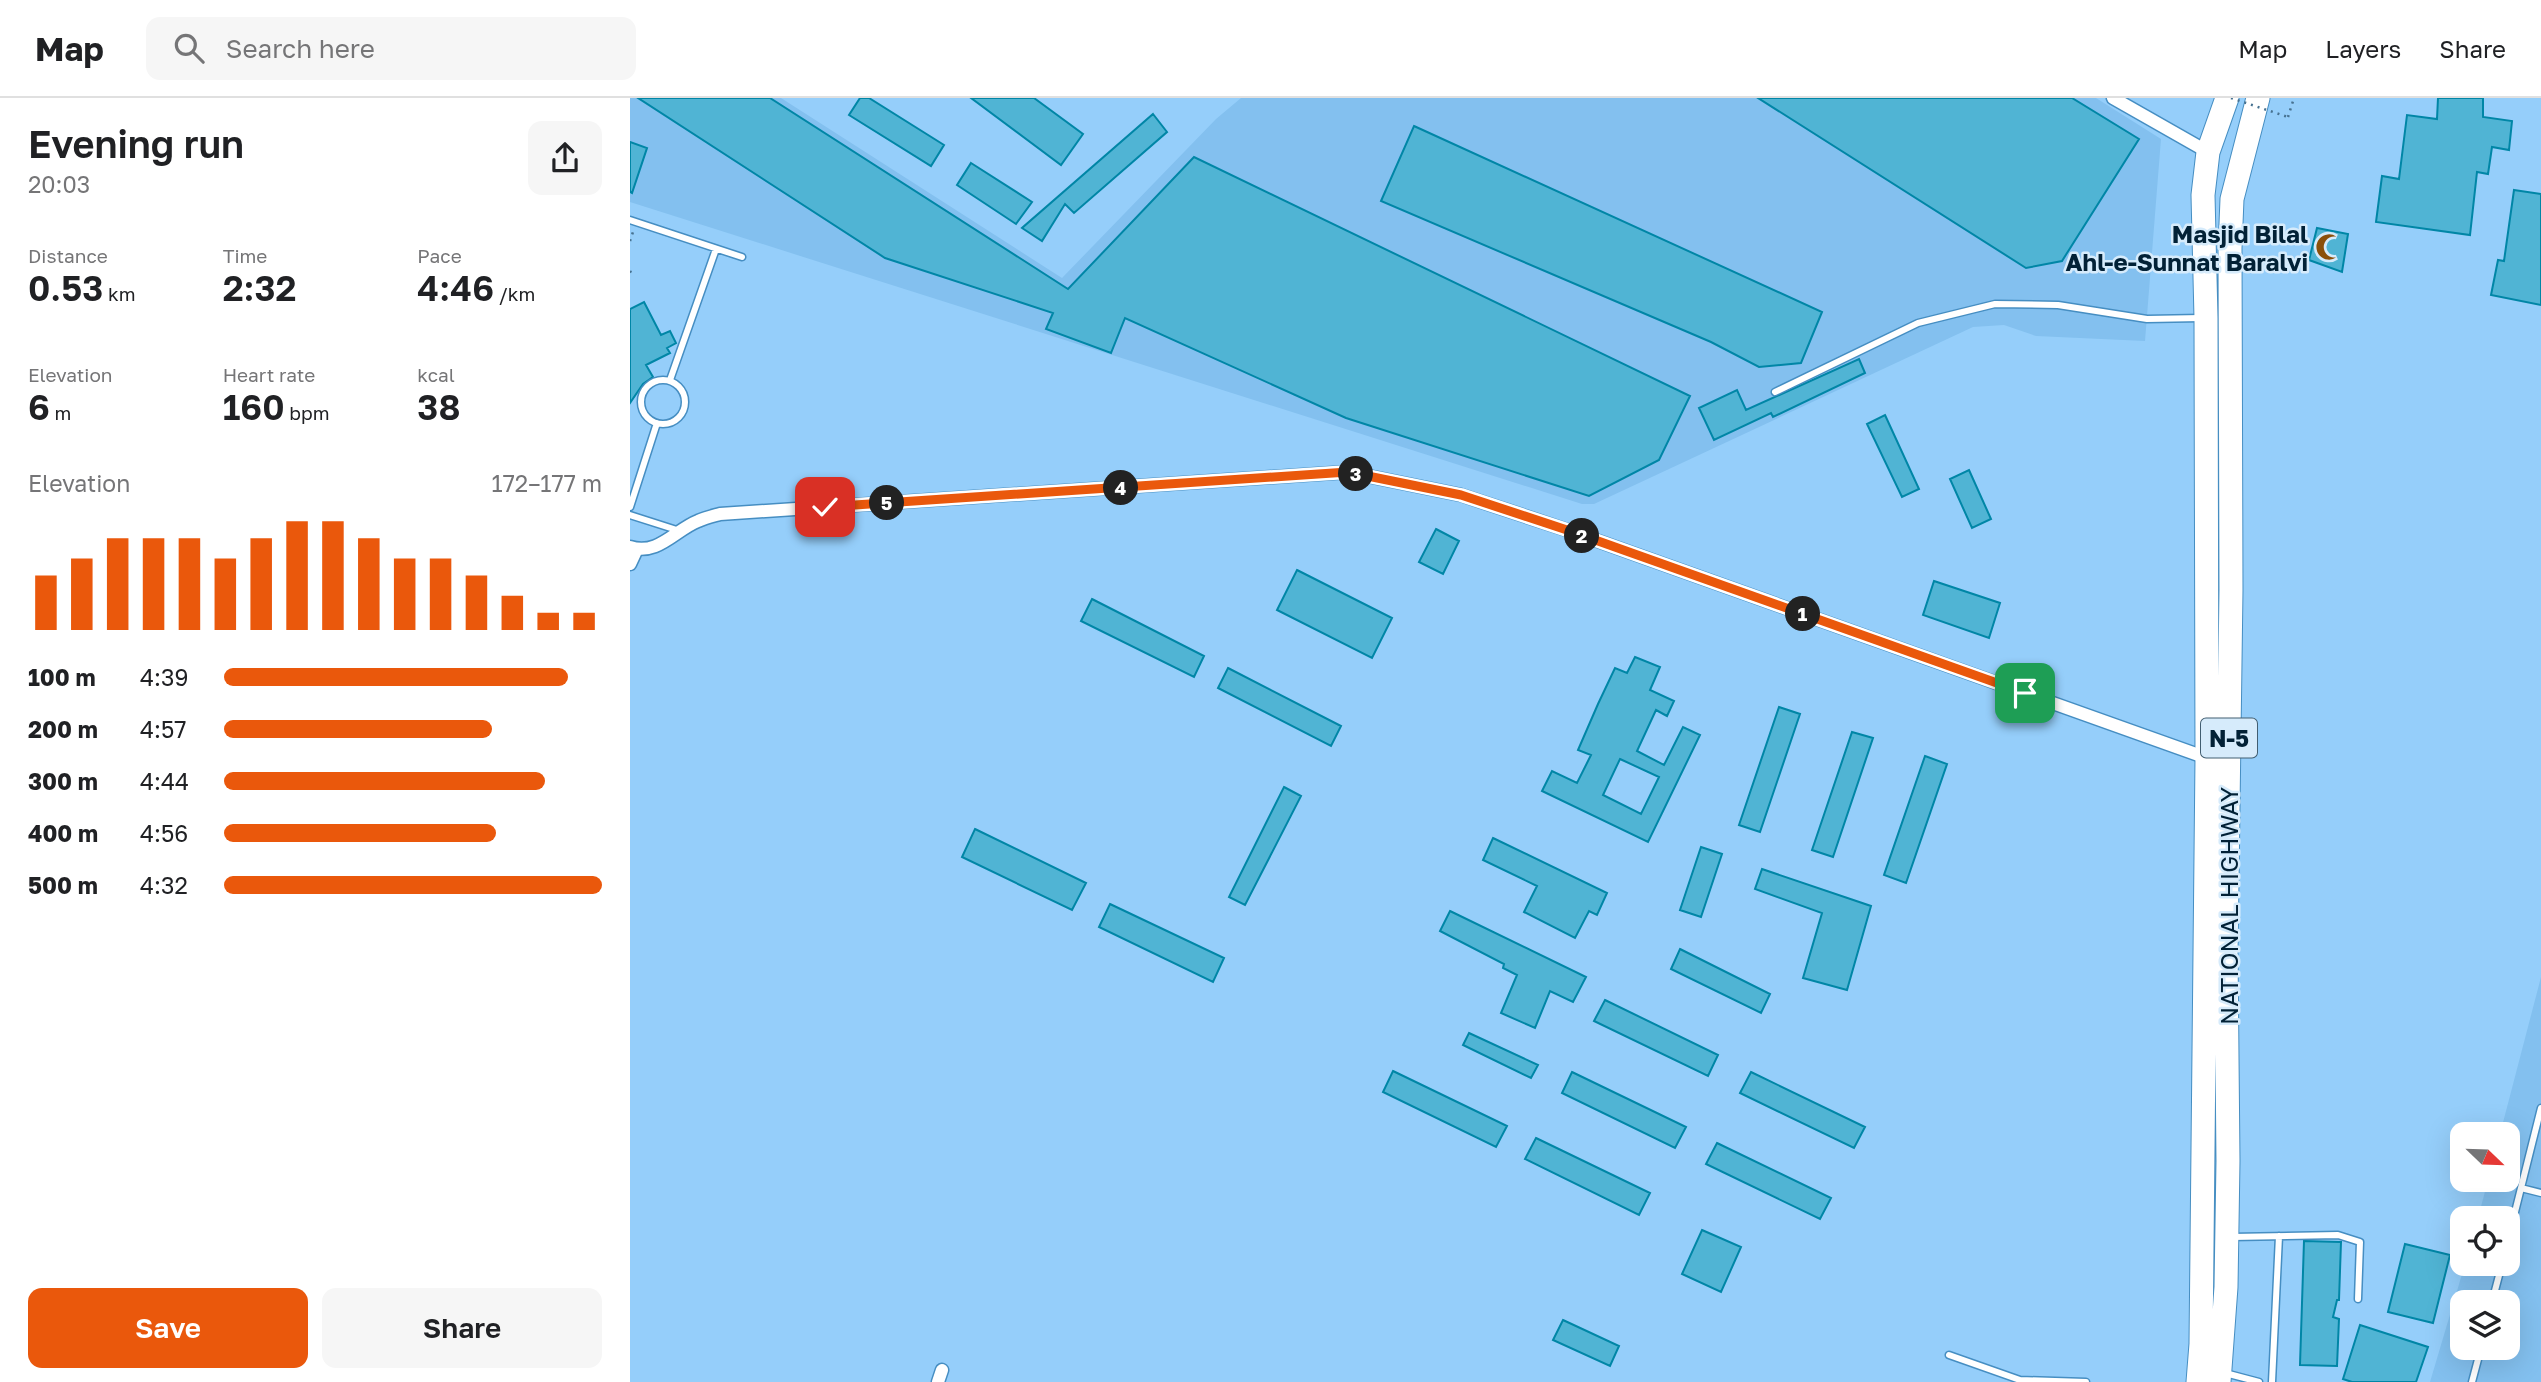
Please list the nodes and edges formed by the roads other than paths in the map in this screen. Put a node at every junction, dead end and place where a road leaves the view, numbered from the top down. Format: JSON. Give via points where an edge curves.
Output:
{"nodes":[{"id":1,"x":2113,"y":98,"type":"edge"},
{"id":2,"x":2229,"y":98,"type":"edge"},
{"id":3,"x":2258,"y":98,"type":"edge"},
{"id":4,"x":2208,"y":152,"type":"junction"},
{"id":5,"x":630,"y":220,"type":"edge"},
{"id":6,"x":716,"y":249,"type":"junction"},
{"id":7,"x":742,"y":257,"type":"dead end"},
{"id":8,"x":2206,"y":318,"type":"junction"},
{"id":9,"x":670,"y":380,"type":"junction"},
{"id":10,"x":1774,"y":392,"type":"dead end"},
{"id":11,"x":657,"y":423,"type":"junction"},
{"id":12,"x":630,"y":507,"type":"edge"},
{"id":13,"x":630,"y":515,"type":"edge"},
{"id":14,"x":682,"y":531,"type":"junction"},
{"id":15,"x":633,"y":548,"type":"edge"},
{"id":16,"x":630,"y":564,"type":"edge"},
{"id":17,"x":2207,"y":758,"type":"junction"},
{"id":18,"x":2541,"y":1108,"type":"edge"},
{"id":19,"x":2521,"y":1188,"type":"junction"},
{"id":20,"x":2541,"y":1193,"type":"edge"},
{"id":21,"x":2516,"y":1206,"type":"edge"},
{"id":22,"x":2279,"y":1236,"type":"junction"},
{"id":23,"x":2227,"y":1237,"type":"junction"},
{"id":24,"x":2358,"y":1299,"type":"dead end"},
{"id":25,"x":1949,"y":1355,"type":"dead end"},
{"id":26,"x":2478,"y":1360,"type":"edge"},
{"id":27,"x":2219,"y":1377,"type":"edge"},
{"id":28,"x":2020,"y":1381,"type":"edge"},
{"id":29,"x":2086,"y":1382,"type":"edge"},
{"id":30,"x":2198,"y":1382,"type":"edge"},
{"id":31,"x":2259,"y":1382,"type":"edge"},
{"id":32,"x":2272,"y":1382,"type":"edge"},
{"id":33,"x":2472,"y":1382,"type":"edge"}],
"edges":[{"from":1,"to":4,"type":"street"},
{"from":2,"to":4,"type":"highway","name":"NATIONAL HIGHWAY","number":"N-5"},
{"from":3,"to":23,"type":"highway","name":"NATIONAL HIGHWAY","number":"N-5","via":[[2232,199],[2230,248]]},
{"from":4,"to":8,"type":"highway","name":"NATIONAL HIGHWAY","number":"N-5","via":[[2203,195]]},
{"from":5,"to":6,"type":"lane"},
{"from":6,"to":7,"type":"lane"},
{"from":6,"to":9,"type":"lane"},
{"from":8,"to":10,"type":"lane","via":[[2147,318],[2058,305],[1995,304],[1918,323]]},
{"from":8,"to":17,"type":"highway","name":"NATIONAL HIGHWAY","number":"N-5"},
{"from":9,"to":11,"type":"lane","via":[[650,384],[642,396],[646,415]]},
{"from":9,"to":11,"type":"lane","via":[[681,388],[685,408],[671,423]]},
{"from":11,"to":12,"type":"lane"},
{"from":13,"to":14,"type":"lane"},
{"from":14,"to":15,"type":"street","via":[[649,549]]},
{"from":14,"to":17,"type":"street","via":[[720,514],[1348,472],[1461,495]]},
{"from":15,"to":16,"type":"street"},
{"from":17,"to":30,"type":"highway","name":"NATIONAL HIGHWAY","number":"N-5"},
{"from":18,"to":19,"type":"lane"},
{"from":19,"to":20,"type":"lane"},
{"from":19,"to":21,"type":"lane"},
{"from":22,"to":23,"type":"lane"},
{"from":22,"to":24,"type":"lane","via":[[2338,1235],[2360,1242]]},
{"from":22,"to":32,"type":"lane"},
{"from":23,"to":27,"type":"highway","name":"NATIONAL HIGHWAY","number":"N-5"},
{"from":25,"to":28,"type":"lane"},
{"from":26,"to":33,"type":"lane"},
{"from":27,"to":31,"type":"lane"},
{"from":28,"to":29,"type":"lane"}]}
